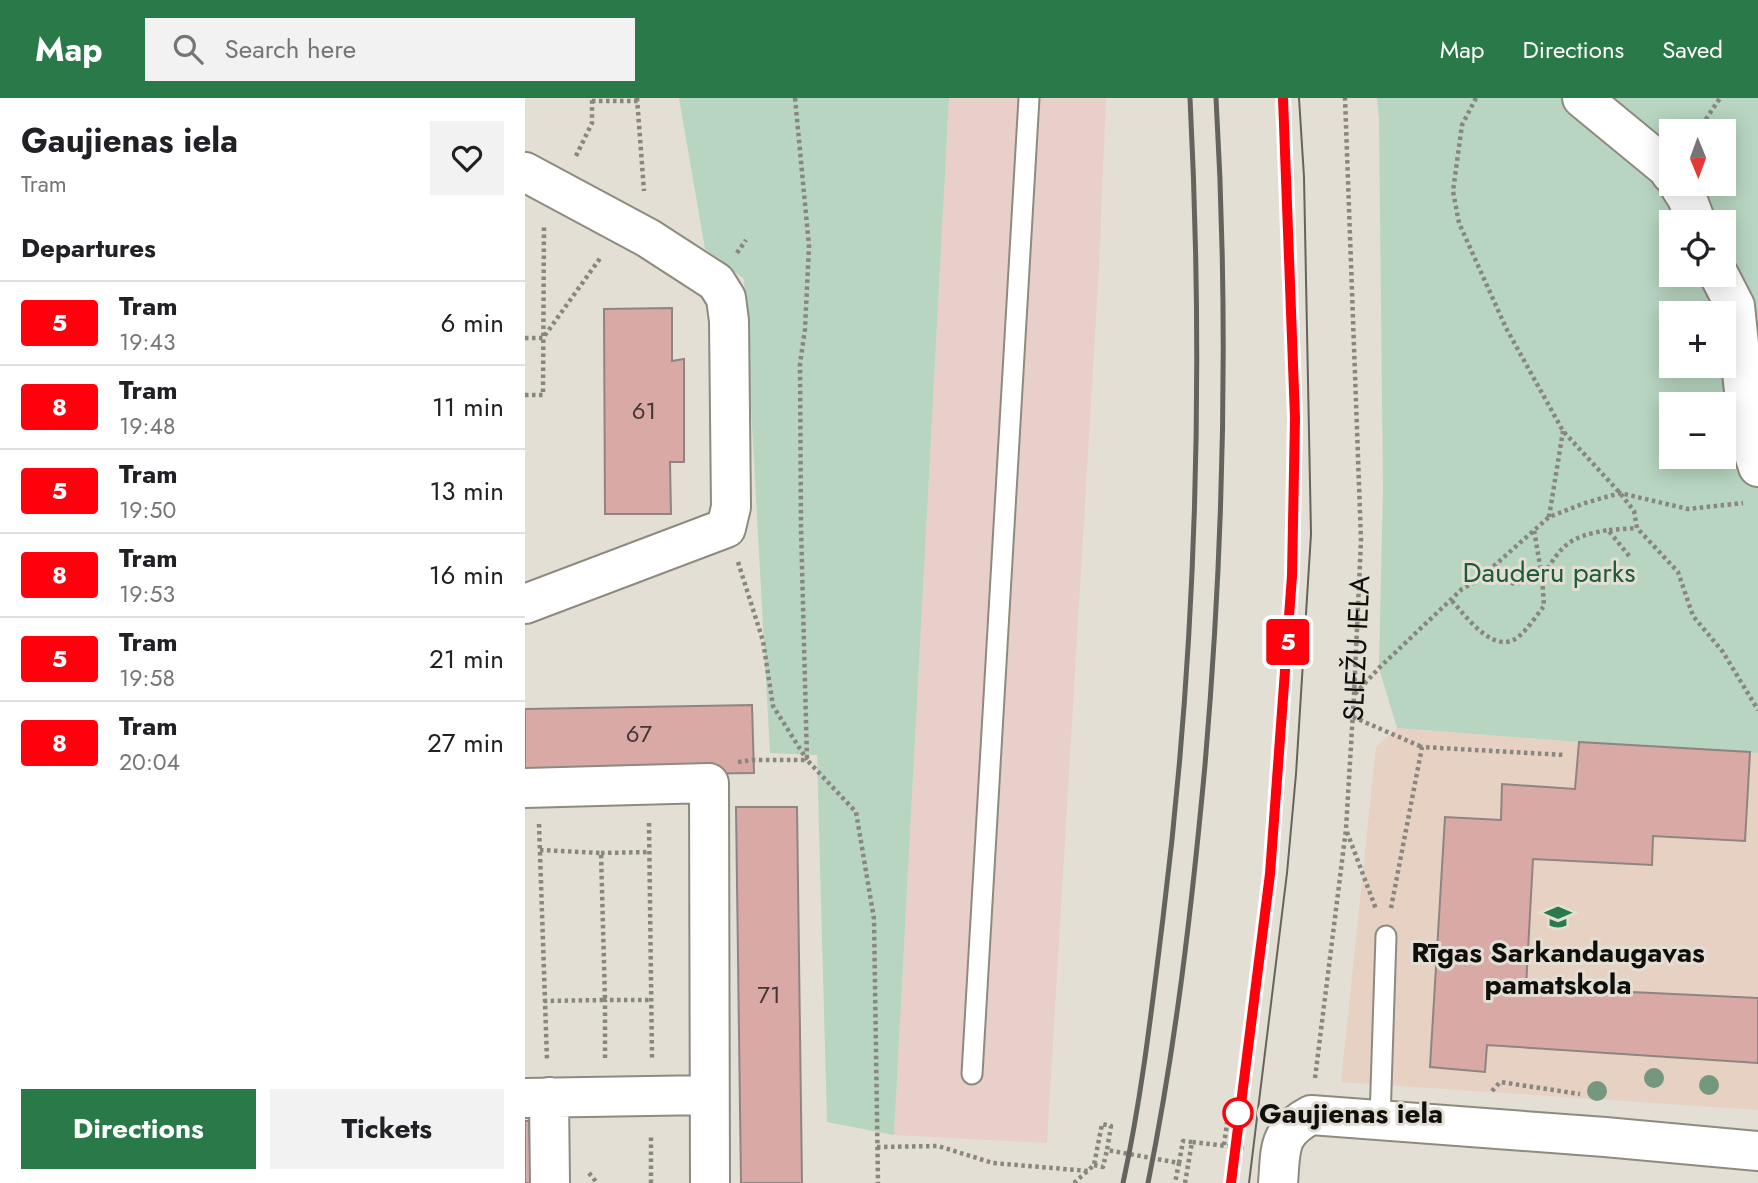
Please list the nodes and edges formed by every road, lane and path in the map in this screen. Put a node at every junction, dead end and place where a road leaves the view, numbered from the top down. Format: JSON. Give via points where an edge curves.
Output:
{"nodes":[{"id":1,"x":795,"y":98,"type":"edge"},
{"id":2,"x":1029,"y":98,"type":"edge"},
{"id":3,"x":1345,"y":98,"type":"edge"},
{"id":4,"x":1476,"y":98,"type":"edge"},
{"id":5,"x":1582,"y":98,"type":"edge"},
{"id":6,"x":1720,"y":98,"type":"edge"},
{"id":7,"x":592,"y":99,"type":"edge"},
{"id":8,"x":638,"y":99,"type":"edge"},
{"id":9,"x":1706,"y":119,"type":"edge"},
{"id":10,"x":1659,"y":161,"type":"edge"},
{"id":11,"x":543,"y":181,"type":"edge"},
{"id":12,"x":634,"y":232,"type":"junction"},
{"id":13,"x":1726,"y":287,"type":"edge"},
{"id":14,"x":525,"y":338,"type":"edge"},
{"id":15,"x":543,"y":338,"type":"junction"},
{"id":16,"x":525,"y":396,"type":"edge"},
{"id":17,"x":1563,"y":430,"type":"junction"},
{"id":18,"x":1753,"y":485,"type":"edge"},
{"id":19,"x":1620,"y":493,"type":"junction"},
{"id":20,"x":1549,"y":517,"type":"junction"},
{"id":21,"x":726,"y":528,"type":"junction"},
{"id":22,"x":1637,"y":528,"type":"junction"},
{"id":23,"x":1534,"y":530,"type":"junction"},
{"id":24,"x":1608,"y":530,"type":"junction"},
{"id":25,"x":1630,"y":557,"type":"dead end"},
{"id":26,"x":1485,"y":573,"type":"junction"},
{"id":27,"x":1542,"y":577,"type":"junction"},
{"id":28,"x":1452,"y":600,"type":"junction"},
{"id":29,"x":525,"y":604,"type":"edge"},
{"id":30,"x":1355,"y":695,"type":"junction"},
{"id":31,"x":1758,"y":710,"type":"edge"},
{"id":32,"x":1353,"y":717,"type":"junction"},
{"id":33,"x":1422,"y":747,"type":"junction"},
{"id":34,"x":1565,"y":755,"type":"dead end"},
{"id":35,"x":807,"y":760,"type":"junction"},
{"id":36,"x":709,"y":783,"type":"junction"},
{"id":37,"x":647,"y":784,"type":"junction"},
{"id":38,"x":531,"y":788,"type":"edge"},
{"id":39,"x":1346,"y":830,"type":"junction"},
{"id":40,"x":540,"y":850,"type":"junction"},
{"id":41,"x":650,"y":852,"type":"junction"},
{"id":42,"x":601,"y":853,"type":"junction"},
{"id":43,"x":1386,"y":936,"type":"junction"},
{"id":44,"x":605,"y":1000,"type":"junction"},
{"id":45,"x":652,"y":1000,"type":"junction"},
{"id":46,"x":544,"y":1001,"type":"junction"},
{"id":47,"x":972,"y":1074,"type":"dead end"},
{"id":48,"x":709,"y":1095,"type":"junction"},
{"id":49,"x":605,"y":1096,"type":"junction"},
{"id":50,"x":652,"y":1096,"type":"junction"},
{"id":51,"x":537,"y":1098,"type":"edge"},
{"id":52,"x":1230,"y":1101,"type":"dead end"},
{"id":53,"x":1311,"y":1115,"type":"junction"},
{"id":54,"x":1380,"y":1120,"type":"junction"},
{"id":55,"x":1192,"y":1142,"type":"junction"},
{"id":56,"x":1224,"y":1145,"type":"junction"},
{"id":57,"x":1282,"y":1145,"type":"junction"},
{"id":58,"x":877,"y":1147,"type":"junction"},
{"id":59,"x":1107,"y":1150,"type":"junction"},
{"id":60,"x":1758,"y":1151,"type":"edge"},
{"id":61,"x":1179,"y":1163,"type":"junction"},
{"id":62,"x":1094,"y":1166,"type":"junction"},
{"id":63,"x":1088,"y":1171,"type":"junction"},
{"id":64,"x":550,"y":1183,"type":"edge"},
{"id":65,"x":651,"y":1183,"type":"edge"},
{"id":66,"x":710,"y":1183,"type":"edge"},
{"id":67,"x":878,"y":1183,"type":"edge"},
{"id":68,"x":1074,"y":1183,"type":"edge"},
{"id":69,"x":1175,"y":1183,"type":"edge"},
{"id":70,"x":1185,"y":1183,"type":"edge"},
{"id":71,"x":1278,"y":1183,"type":"edge"}],
"edges":[{"from":1,"to":35,"type":"path","via":[[809,247],[800,364]]},
{"from":2,"to":47,"type":"lane"},
{"from":3,"to":30,"type":"path","name":"SLIEŽU IELA","via":[[1361,541]]},
{"from":4,"to":17,"type":"path","via":[[1462,125],[1455,163],[1453,191],[1459,223],[1506,328]]},
{"from":5,"to":10,"type":"street"},
{"from":6,"to":9,"type":"path"},
{"from":7,"to":8,"type":"path"},
{"from":7,"to":11,"type":"path","via":[[593,123]]},
{"from":8,"to":12,"type":"path"},
{"from":11,"to":12,"type":"street"},
{"from":11,"to":15,"type":"path"},
{"from":12,"to":15,"type":"path","via":[[615,237]]},
{"from":12,"to":21,"type":"street","via":[[716,282],[726,298],[731,507]]},
{"from":13,"to":18,"type":"street","via":[[1735,306]]},
{"from":14,"to":15,"type":"path"},
{"from":15,"to":16,"type":"path","via":[[543,395]]},
{"from":17,"to":19,"type":"path"},
{"from":17,"to":20,"type":"path"},
{"from":18,"to":19,"type":"path","via":[[1688,509]]},
{"from":19,"to":20,"type":"path"},
{"from":19,"to":22,"type":"path","via":[[1634,511]]},
{"from":20,"to":23,"type":"path"},
{"from":21,"to":29,"type":"street"},
{"from":21,"to":35,"type":"path","via":[[764,641],[773,706]]},
{"from":22,"to":24,"type":"path"},
{"from":22,"to":31,"type":"path","via":[[1678,572],[1693,616],[1723,652]]},
{"from":23,"to":26,"type":"path"},
{"from":23,"to":27,"type":"path"},
{"from":24,"to":25,"type":"path"},
{"from":24,"to":27,"type":"path","via":[[1584,534],[1561,548]]},
{"from":26,"to":27,"type":"path","via":[[1515,584]]},
{"from":26,"to":28,"type":"path"},
{"from":27,"to":28,"type":"path","via":[[1544,606],[1518,637],[1506,642],[1493,640]]},
{"from":28,"to":30,"type":"path"},
{"from":30,"to":32,"type":"path","name":"SLIEŽU IELA"},
{"from":32,"to":33,"type":"path"},
{"from":32,"to":39,"type":"path","name":"SLIEŽU IELA"},
{"from":33,"to":34,"type":"path"},
{"from":33,"to":43,"type":"path"},
{"from":35,"to":36,"type":"path","via":[[726,764]]},
{"from":35,"to":58,"type":"path","via":[[856,813],[874,919]]},
{"from":36,"to":37,"type":"street"},
{"from":36,"to":48,"type":"street"},
{"from":37,"to":38,"type":"street"},
{"from":37,"to":41,"type":"path"},
{"from":38,"to":40,"type":"path"},
{"from":39,"to":43,"type":"path"},
{"from":39,"to":53,"type":"path","name":"SLIEŽU IELA"},
{"from":40,"to":42,"type":"path"},
{"from":40,"to":46,"type":"path"},
{"from":41,"to":42,"type":"path"},
{"from":41,"to":45,"type":"path"},
{"from":42,"to":44,"type":"path"},
{"from":43,"to":54,"type":"lane"},
{"from":44,"to":45,"type":"path"},
{"from":44,"to":46,"type":"path"},
{"from":44,"to":49,"type":"path"},
{"from":45,"to":50,"type":"path"},
{"from":46,"to":51,"type":"path"},
{"from":48,"to":50,"type":"street"},
{"from":48,"to":66,"type":"street"},
{"from":49,"to":50,"type":"street"},
{"from":49,"to":51,"type":"street"},
{"from":50,"to":65,"type":"path"},
{"from":51,"to":64,"type":"street"},
{"from":52,"to":56,"type":"path"},
{"from":53,"to":54,"type":"street"},
{"from":53,"to":57,"type":"street","via":[[1292,1125]]},
{"from":54,"to":60,"type":"street"},
{"from":55,"to":56,"type":"path"},
{"from":55,"to":61,"type":"path","via":[[1183,1141]]},
{"from":55,"to":70,"type":"path"},
{"from":56,"to":57,"type":"path","via":[[1252,1150]]},
{"from":57,"to":71,"type":"street"},
{"from":58,"to":63,"type":"path","via":[[938,1146],[993,1163]]},
{"from":58,"to":67,"type":"path"},
{"from":59,"to":61,"type":"path"},
{"from":59,"to":62,"type":"path","via":[[1103,1167]]},
{"from":59,"to":62,"type":"path","via":[[1111,1126],[1102,1124]]},
{"from":61,"to":69,"type":"path"},
{"from":62,"to":63,"type":"path"},
{"from":63,"to":68,"type":"path"}]}
